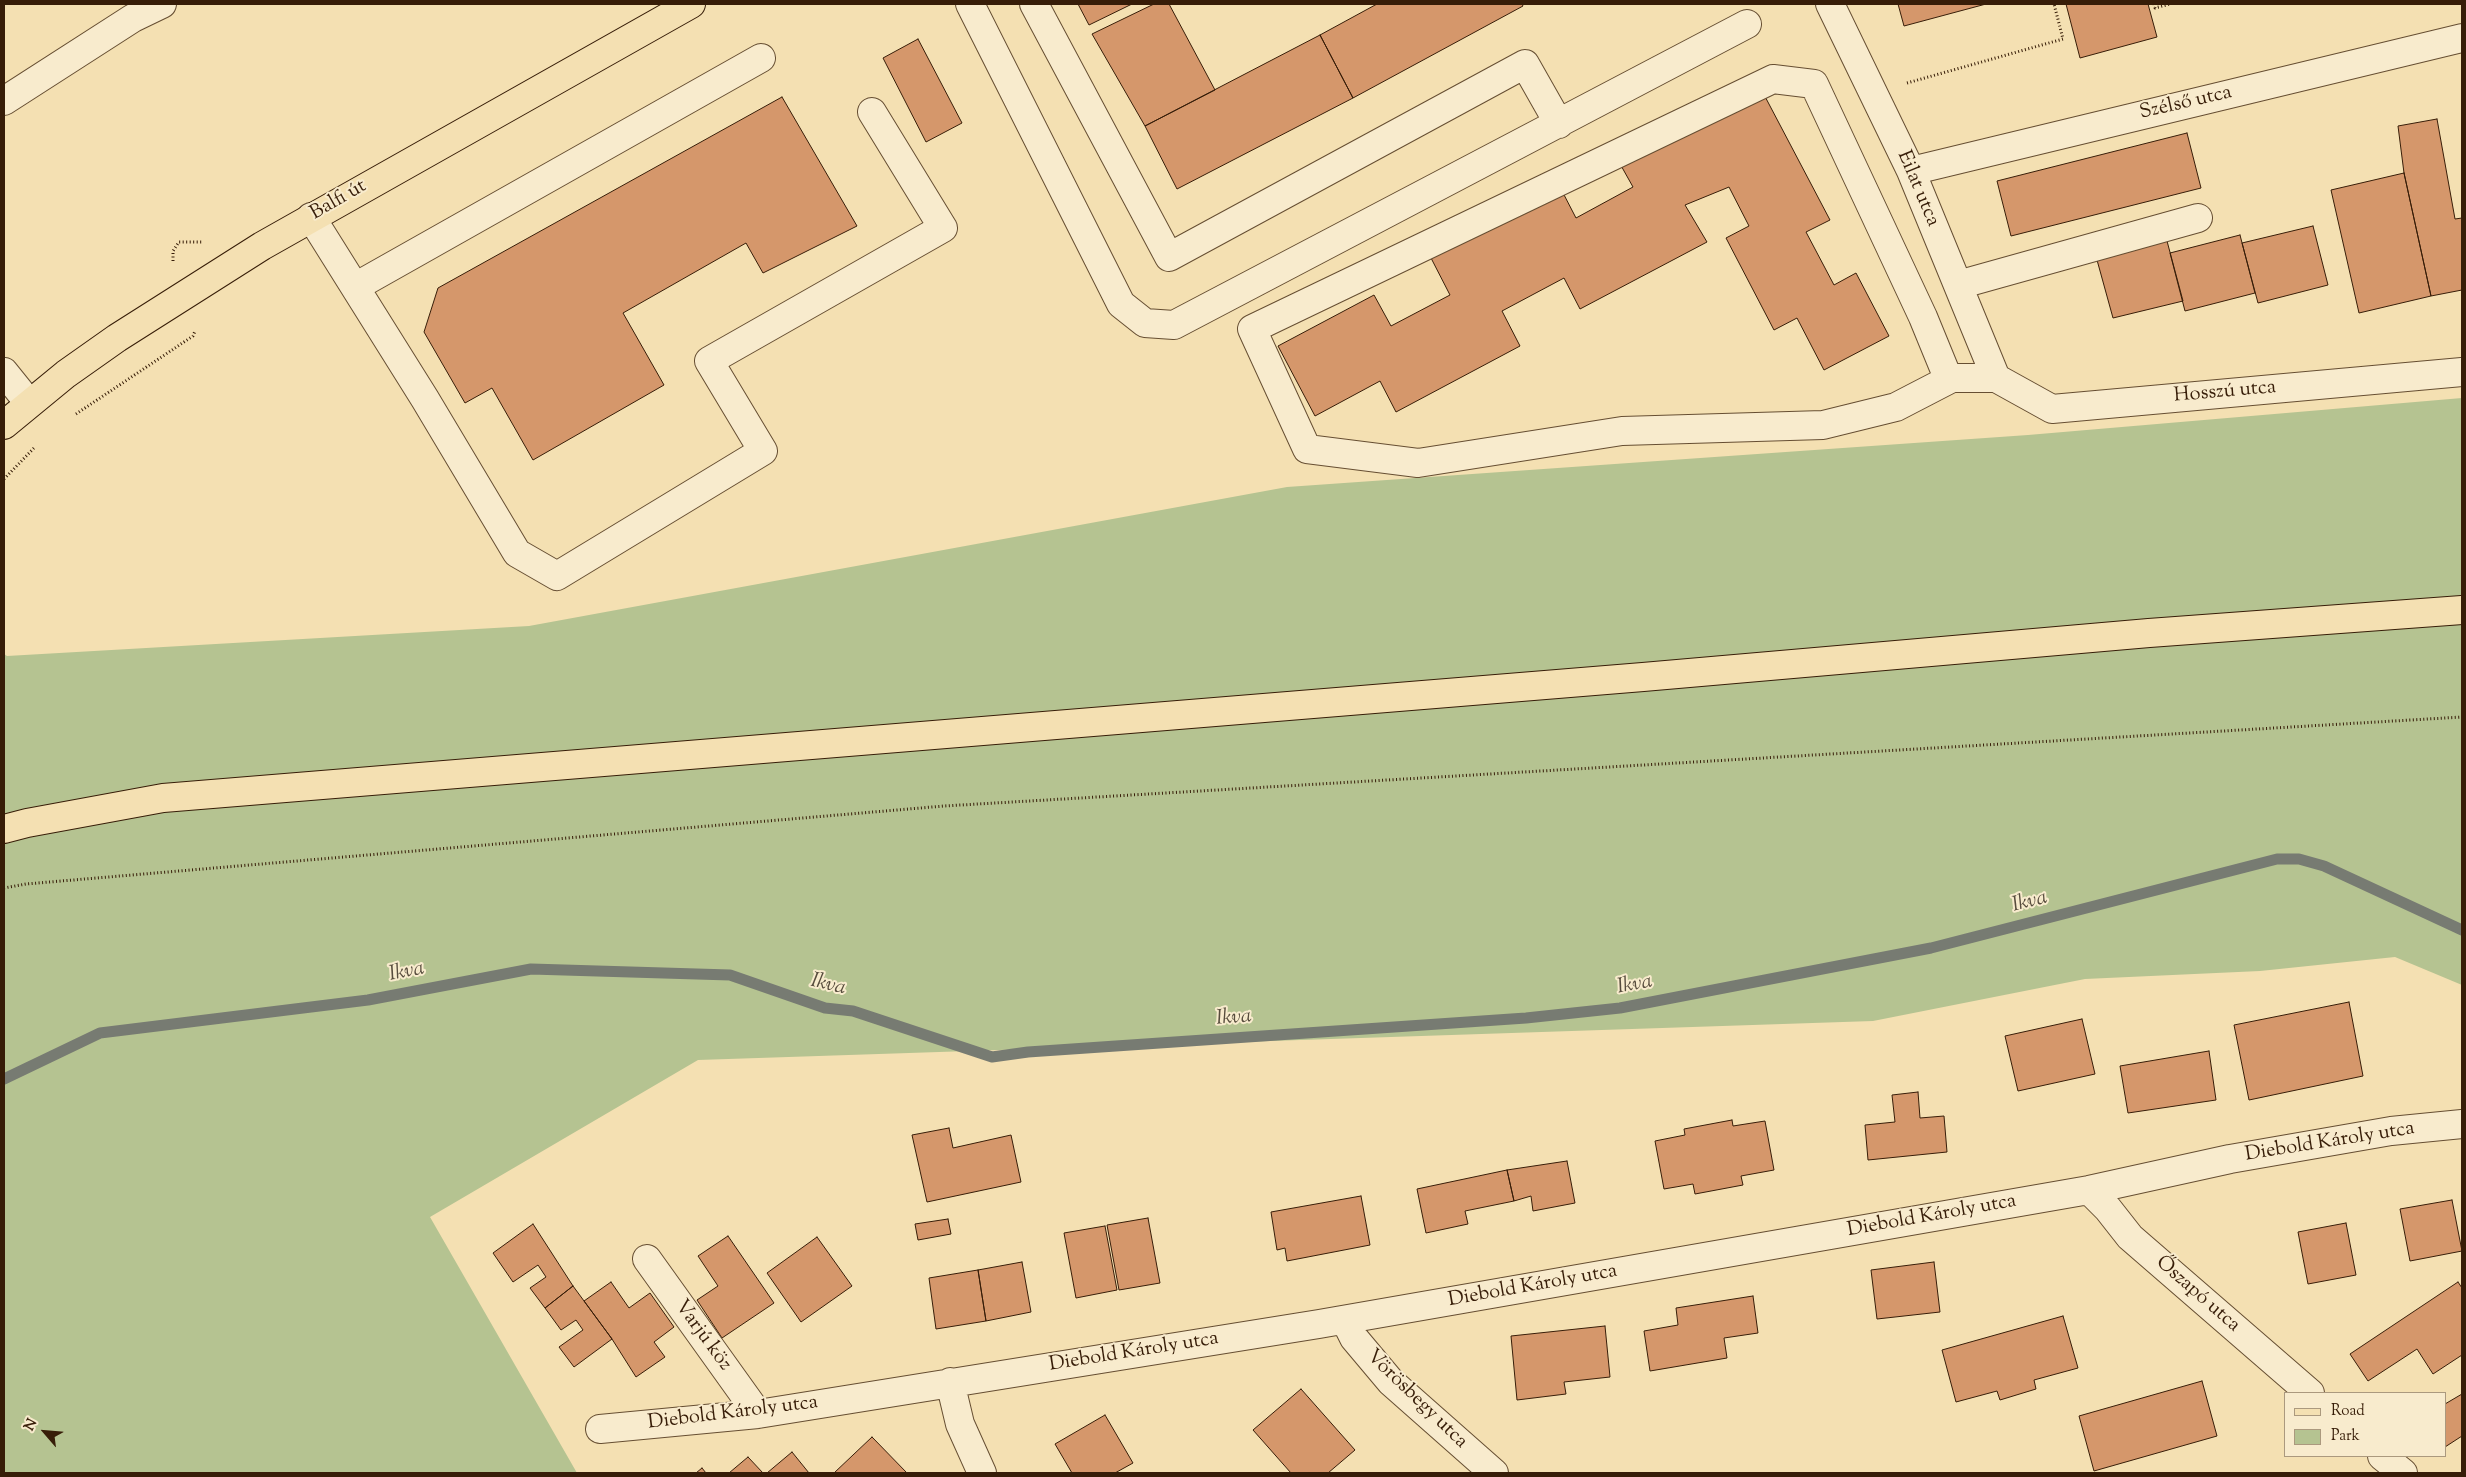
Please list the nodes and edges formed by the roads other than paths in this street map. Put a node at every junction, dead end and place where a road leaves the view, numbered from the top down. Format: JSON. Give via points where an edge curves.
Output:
{"nodes":[{"id":1,"x":162,"y":4,"type":"edge"},
{"id":2,"x":690,"y":4,"type":"edge"},
{"id":3,"x":970,"y":4,"type":"edge"},
{"id":4,"x":1034,"y":4,"type":"edge"},
{"id":5,"x":1830,"y":4,"type":"edge"},
{"id":6,"x":1747,"y":24,"type":"dead end"},
{"id":7,"x":2462,"y":38,"type":"edge"},
{"id":8,"x":761,"y":58,"type":"dead end"},
{"id":9,"x":4,"y":101,"type":"edge"},
{"id":10,"x":872,"y":112,"type":"dead end"},
{"id":11,"x":1559,"y":124,"type":"junction"},
{"id":12,"x":1910,"y":171,"type":"junction"},
{"id":13,"x":311,"y":217,"type":"junction"},
{"id":14,"x":2198,"y":218,"type":"dead end"},
{"id":15,"x":1958,"y":285,"type":"junction"},
{"id":16,"x":355,"y":287,"type":"junction"},
{"id":17,"x":4,"y":372,"type":"edge"},
{"id":18,"x":2462,"y":372,"type":"edge"},
{"id":19,"x":1952,"y":378,"type":"junction"},
{"id":20,"x":1996,"y":378,"type":"junction"},
{"id":21,"x":29,"y":402,"type":"junction"},
{"id":22,"x":4,"y":425,"type":"edge"},
{"id":23,"x":2462,"y":610,"type":"edge"},
{"id":24,"x":4,"y":829,"type":"edge"},
{"id":25,"x":2462,"y":1124,"type":"edge"},
{"id":26,"x":2089,"y":1190,"type":"junction"},
{"id":27,"x":647,"y":1259,"type":"dead end"},
{"id":28,"x":1345,"y":1320,"type":"junction"},
{"id":29,"x":950,"y":1382,"type":"junction"},
{"id":30,"x":2309,"y":1392,"type":"edge"},
{"id":31,"x":758,"y":1414,"type":"junction"},
{"id":32,"x":600,"y":1429,"type":"dead end"},
{"id":33,"x":2383,"y":1457,"type":"edge"},
{"id":34,"x":982,"y":1473,"type":"edge"},
{"id":35,"x":1494,"y":1473,"type":"edge"},
{"id":36,"x":2403,"y":1473,"type":"edge"}],
"edges":[{"from":1,"to":9,"type":"street","via":[[132,18]]},
{"from":2,"to":13,"type":"main road","name":"Balfi út"},
{"from":3,"to":11,"type":"street","via":[[1121,304],[1146,323],[1174,324]]},
{"from":4,"to":11,"type":"street","via":[[1169,257],[1525,64]]},
{"from":5,"to":12,"type":"street","name":"Eilat utca"},
{"from":6,"to":11,"type":"street"},
{"from":7,"to":12,"type":"street","name":"Szélső utca"},
{"from":8,"to":16,"type":"street"},
{"from":10,"to":16,"type":"street","via":[[943,228],[709,360],[763,451],[557,576],[517,553]]},
{"from":12,"to":15,"type":"street","name":"Eilat utca"},
{"from":13,"to":16,"type":"street"},
{"from":13,"to":21,"type":"main road","name":"Balfi út","via":[[117,338]]},
{"from":14,"to":15,"type":"street"},
{"from":15,"to":20,"type":"street","name":"Eilat utca"},
{"from":17,"to":21,"type":"street"},
{"from":18,"to":20,"type":"street","name":"Hosszú utca","via":[[2052,409]]},
{"from":19,"to":19,"type":"street","via":[[1896,407],[1823,425],[1622,431],[1418,463],[1307,449],[1252,328],[1773,79],[1814,84],[1948,378]]},
{"from":19,"to":20,"type":"street"},
{"from":21,"to":22,"type":"main road","name":"Balfi út"},
{"from":23,"to":24,"type":"main road","via":[[2148,633],[163,798]]},
{"from":25,"to":26,"type":"street","name":"Diebold Károly utca","via":[[2391,1131],[2230,1159]]},
{"from":26,"to":28,"type":"street","name":"Diebold Károly utca"},
{"from":26,"to":30,"type":"street","name":"Őszapó utca","via":[[2130,1237]]},
{"from":27,"to":31,"type":"street","name":"Varjú köz"},
{"from":28,"to":29,"type":"street","name":"Diebold Károly utca"},
{"from":28,"to":35,"type":"street","name":"Vörösbegy utca","via":[[1354,1338],[1391,1382]]},
{"from":29,"to":31,"type":"street","name":"Diebold Károly utca"},
{"from":29,"to":34,"type":"street","via":[[960,1424]]},
{"from":31,"to":32,"type":"street","name":"Diebold Károly utca"},
{"from":33,"to":36,"type":"street"}]}
